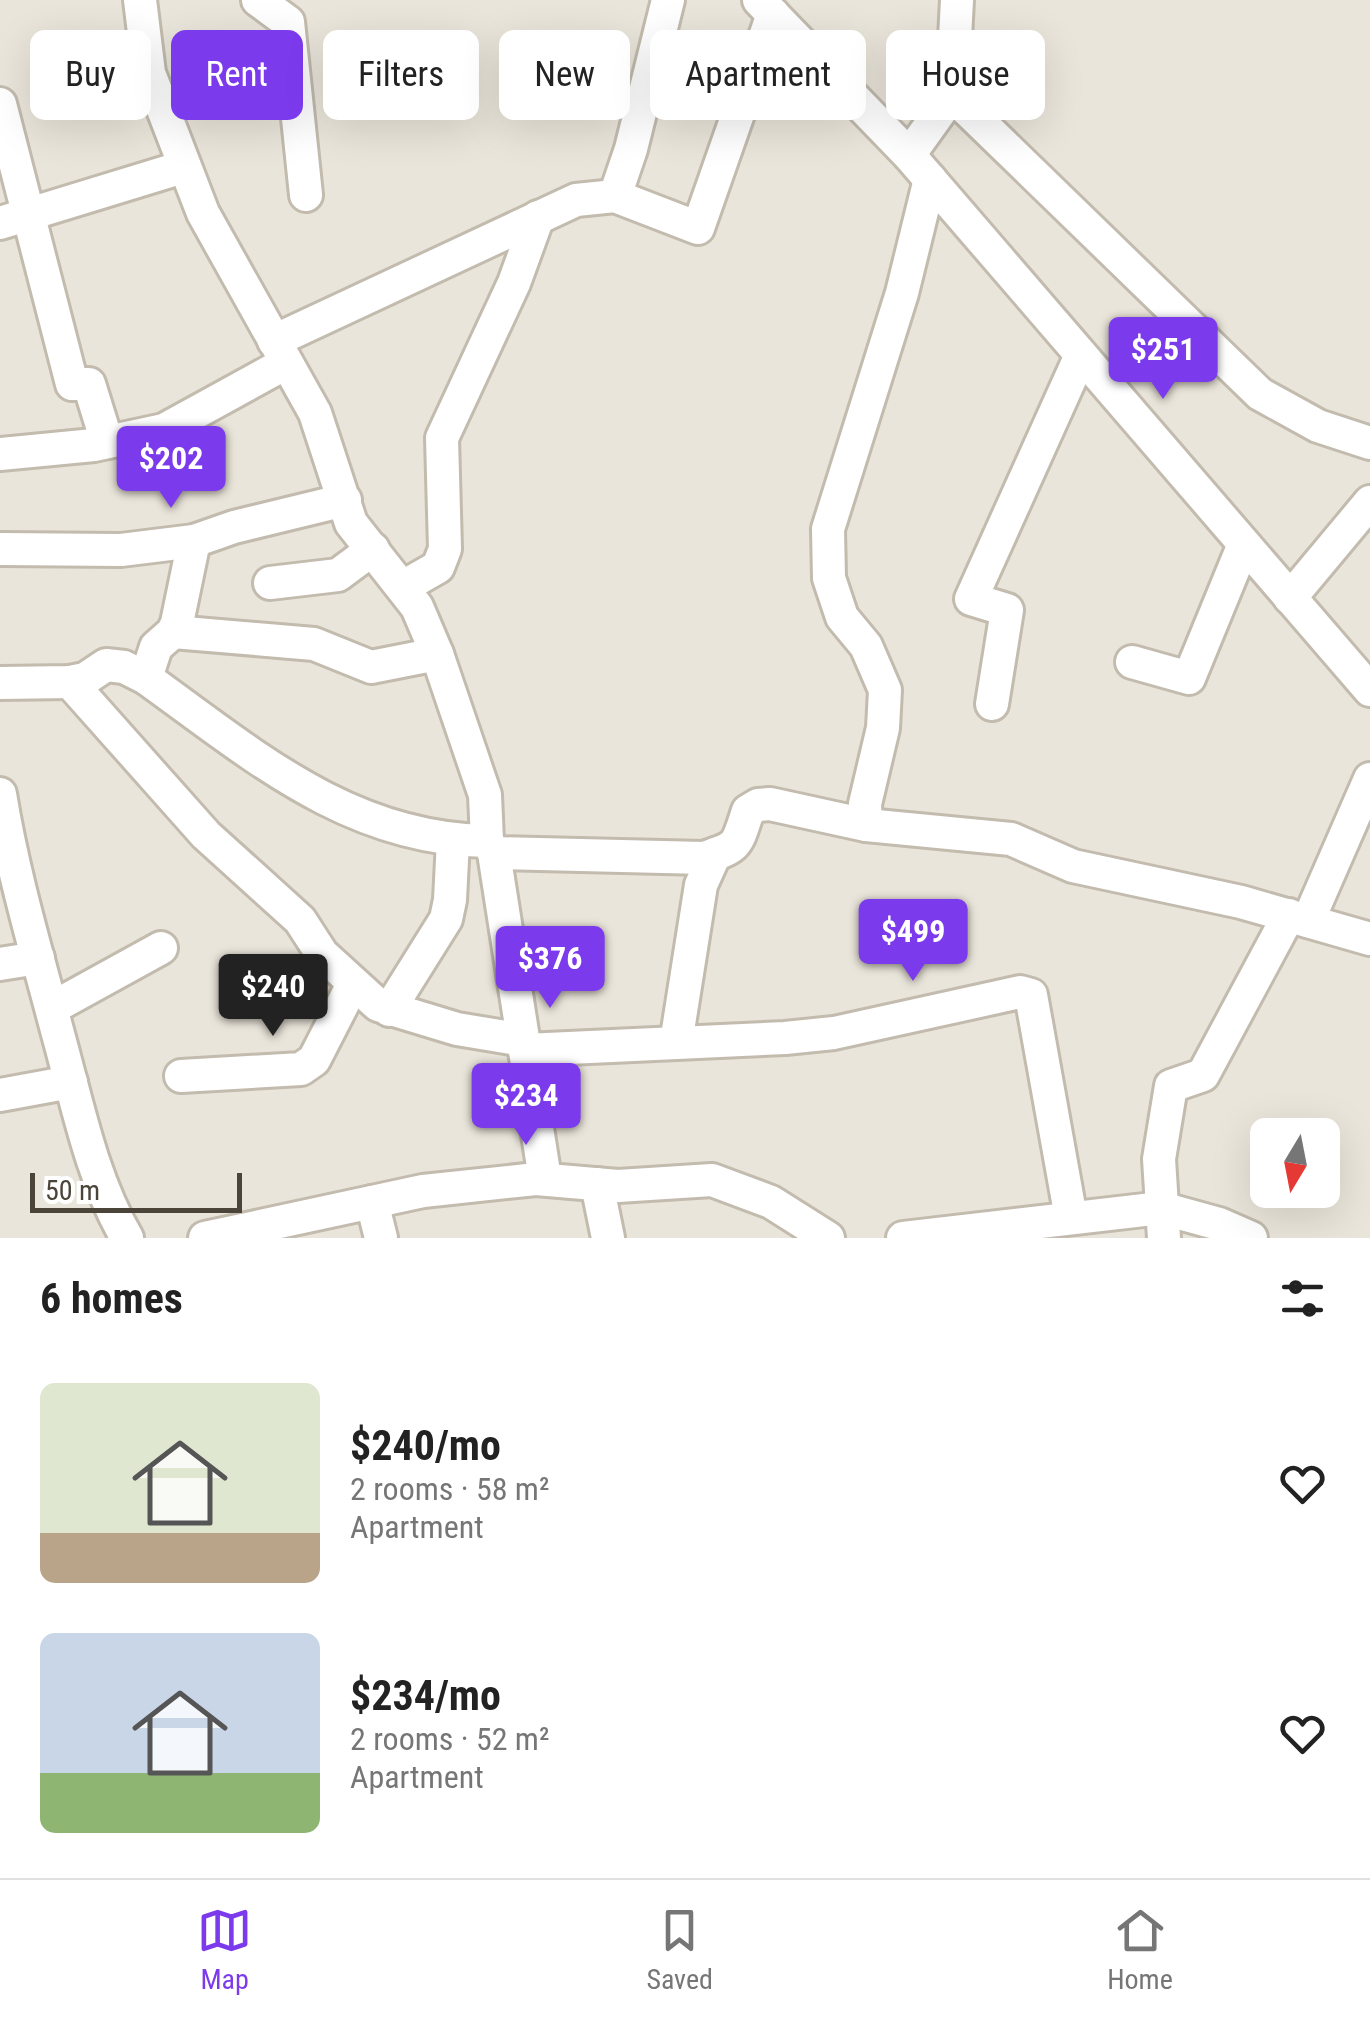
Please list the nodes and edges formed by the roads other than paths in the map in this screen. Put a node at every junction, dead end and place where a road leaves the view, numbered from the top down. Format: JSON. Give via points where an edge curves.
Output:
{"nodes":[{"id":1,"x":140,"y":0,"type":"edge"},
{"id":2,"x":258,"y":0,"type":"edge"},
{"id":3,"x":668,"y":0,"type":"edge"},
{"id":4,"x":732,"y":0,"type":"edge"},
{"id":5,"x":956,"y":0,"type":"edge"},
{"id":6,"x":767,"y":8,"type":"edge"},
{"id":7,"x":955,"y":30,"type":"edge"},
{"id":8,"x":0,"y":104,"type":"edge"},
{"id":9,"x":941,"y":120,"type":"edge"},
{"id":10,"x":978,"y":120,"type":"edge"},
{"id":11,"x":183,"y":167,"type":"junction"},
{"id":12,"x":919,"y":167,"type":"junction"},
{"id":13,"x":306,"y":195,"type":"dead end"},
{"id":14,"x":614,"y":196,"type":"junction"},
{"id":15,"x":538,"y":217,"type":"junction"},
{"id":16,"x":14,"y":220,"type":"edge"},
{"id":17,"x":280,"y":352,"type":"junction"},
{"id":18,"x":1081,"y":356,"type":"junction"},
{"id":19,"x":107,"y":442,"type":"junction"},
{"id":20,"x":1370,"y":443,"type":"edge"},
{"id":21,"x":0,"y":454,"type":"edge"},
{"id":22,"x":345,"y":500,"type":"junction"},
{"id":23,"x":1370,"y":502,"type":"edge"},
{"id":24,"x":194,"y":540,"type":"junction"},
{"id":25,"x":1244,"y":544,"type":"junction"},
{"id":26,"x":0,"y":549,"type":"edge"},
{"id":27,"x":373,"y":549,"type":"junction"},
{"id":28,"x":270,"y":582,"type":"dead end"},
{"id":29,"x":402,"y":588,"type":"junction"},
{"id":30,"x":1290,"y":598,"type":"junction"},
{"id":31,"x":173,"y":632,"type":"junction"},
{"id":32,"x":437,"y":654,"type":"junction"},
{"id":33,"x":1132,"y":662,"type":"dead end"},
{"id":34,"x":146,"y":678,"type":"junction"},
{"id":35,"x":70,"y":682,"type":"junction"},
{"id":36,"x":0,"y":683,"type":"edge"},
{"id":37,"x":1370,"y":690,"type":"edge"},
{"id":38,"x":992,"y":704,"type":"dead end"},
{"id":39,"x":1370,"y":779,"type":"edge"},
{"id":40,"x":0,"y":794,"type":"edge"},
{"id":41,"x":866,"y":825,"type":"junction"},
{"id":42,"x":453,"y":840,"type":"junction"},
{"id":43,"x":490,"y":847,"type":"junction"},
{"id":44,"x":715,"y":854,"type":"junction"},
{"id":45,"x":1298,"y":918,"type":"junction"},
{"id":46,"x":1370,"y":939,"type":"edge"},
{"id":47,"x":161,"y":948,"type":"dead end"},
{"id":48,"x":38,"y":958,"type":"junction"},
{"id":49,"x":0,"y":964,"type":"edge"},
{"id":50,"x":354,"y":984,"type":"junction"},
{"id":51,"x":52,"y":1008,"type":"junction"},
{"id":52,"x":388,"y":1010,"type":"junction"},
{"id":53,"x":676,"y":1043,"type":"junction"},
{"id":54,"x":524,"y":1045,"type":"junction"},
{"id":55,"x":181,"y":1076,"type":"dead end"},
{"id":56,"x":71,"y":1082,"type":"junction"},
{"id":57,"x":0,"y":1095,"type":"edge"},
{"id":58,"x":545,"y":1179,"type":"junction"},
{"id":59,"x":596,"y":1184,"type":"junction"},
{"id":60,"x":372,"y":1202,"type":"junction"},
{"id":61,"x":1071,"y":1218,"type":"junction"},
{"id":62,"x":1163,"y":1223,"type":"edge"},
{"id":63,"x":826,"y":1237,"type":"edge"},
{"id":64,"x":128,"y":1238,"type":"edge"},
{"id":65,"x":205,"y":1238,"type":"edge"},
{"id":66,"x":381,"y":1238,"type":"edge"},
{"id":67,"x":608,"y":1238,"type":"edge"},
{"id":68,"x":903,"y":1238,"type":"edge"},
{"id":69,"x":1251,"y":1238,"type":"edge"}],
"edges":[{"from":1,"to":11,"type":"street","via":[[149,72]]},
{"from":2,"to":13,"type":"street","via":[[288,22]]},
{"from":3,"to":14,"type":"street"},
{"from":4,"to":6,"type":"street"},
{"from":5,"to":7,"type":"street"},
{"from":6,"to":12,"type":"street"},
{"from":6,"to":14,"type":"street","via":[[698,228]]},
{"from":8,"to":16,"type":"street"},
{"from":9,"to":12,"type":"street"},
{"from":10,"to":20,"type":"street","via":[[1260,394],[1318,426]]},
{"from":11,"to":16,"type":"street"},
{"from":11,"to":17,"type":"street"},
{"from":12,"to":18,"type":"street"},
{"from":12,"to":41,"type":"street","via":[[902,293],[828,530],[830,578],[842,616],[866,646],[885,690]]},
{"from":14,"to":15,"type":"street","via":[[576,200]]},
{"from":15,"to":17,"type":"street"},
{"from":15,"to":29,"type":"street","via":[[442,438],[446,549],[438,567]]},
{"from":16,"to":19,"type":"street","via":[[72,384],[89,384]]},
{"from":17,"to":19,"type":"street","via":[[164,430]]},
{"from":17,"to":22,"type":"street","via":[[316,413]]},
{"from":18,"to":25,"type":"street"},
{"from":18,"to":38,"type":"street","via":[[970,598],[1006,610]]},
{"from":19,"to":21,"type":"street"},
{"from":22,"to":24,"type":"street"},
{"from":22,"to":27,"type":"street","via":[[351,523]]},
{"from":23,"to":30,"type":"street"},
{"from":24,"to":26,"type":"street","via":[[120,550]]},
{"from":24,"to":31,"type":"street"},
{"from":25,"to":30,"type":"street"},
{"from":25,"to":33,"type":"street","via":[[1190,678]]},
{"from":27,"to":28,"type":"street","via":[[338,575]]},
{"from":27,"to":29,"type":"street"},
{"from":29,"to":32,"type":"street"},
{"from":30,"to":37,"type":"street"},
{"from":31,"to":32,"type":"street","via":[[302,642],[371,668]]},
{"from":31,"to":34,"type":"street","via":[[156,647]]},
{"from":32,"to":43,"type":"street","via":[[485,795]]},
{"from":34,"to":35,"type":"street","via":[[106,665]]},
{"from":34,"to":42,"type":"street","via":[[335,806],[396,830]]},
{"from":35,"to":36,"type":"street"},
{"from":35,"to":50,"type":"street","via":[[206,835],[300,920],[322,954]]},
{"from":39,"to":45,"type":"street"},
{"from":40,"to":48,"type":"street"},
{"from":41,"to":44,"type":"street","via":[[758,805],[748,811],[734,848]]},
{"from":41,"to":45,"type":"street","via":[[1011,839],[1073,866]]},
{"from":42,"to":43,"type":"street"},
{"from":42,"to":52,"type":"street","via":[[446,919]]},
{"from":43,"to":44,"type":"street"},
{"from":43,"to":54,"type":"street"},
{"from":44,"to":53,"type":"street","via":[[701,884]]},
{"from":45,"to":46,"type":"street"},
{"from":45,"to":62,"type":"street","via":[[1204,1075],[1171,1086],[1159,1158]]},
{"from":47,"to":51,"type":"street"},
{"from":48,"to":49,"type":"street"},
{"from":48,"to":51,"type":"street"},
{"from":50,"to":52,"type":"street"},
{"from":50,"to":55,"type":"street","via":[[314,1060],[301,1069]]},
{"from":51,"to":56,"type":"street"},
{"from":52,"to":54,"type":"street"},
{"from":53,"to":54,"type":"street"},
{"from":53,"to":61,"type":"street","via":[[834,1033],[1020,992],[1032,995]]},
{"from":54,"to":58,"type":"street"},
{"from":56,"to":57,"type":"street"},
{"from":56,"to":64,"type":"street","via":[[109,1208]]},
{"from":58,"to":59,"type":"street"},
{"from":58,"to":60,"type":"street"},
{"from":59,"to":63,"type":"street","via":[[712,1180],[771,1202]]},
{"from":59,"to":67,"type":"street"},
{"from":60,"to":65,"type":"street"},
{"from":60,"to":66,"type":"street"},
{"from":61,"to":62,"type":"street"},
{"from":61,"to":68,"type":"street"},
{"from":62,"to":69,"type":"street","via":[[1219,1224]]}]}
